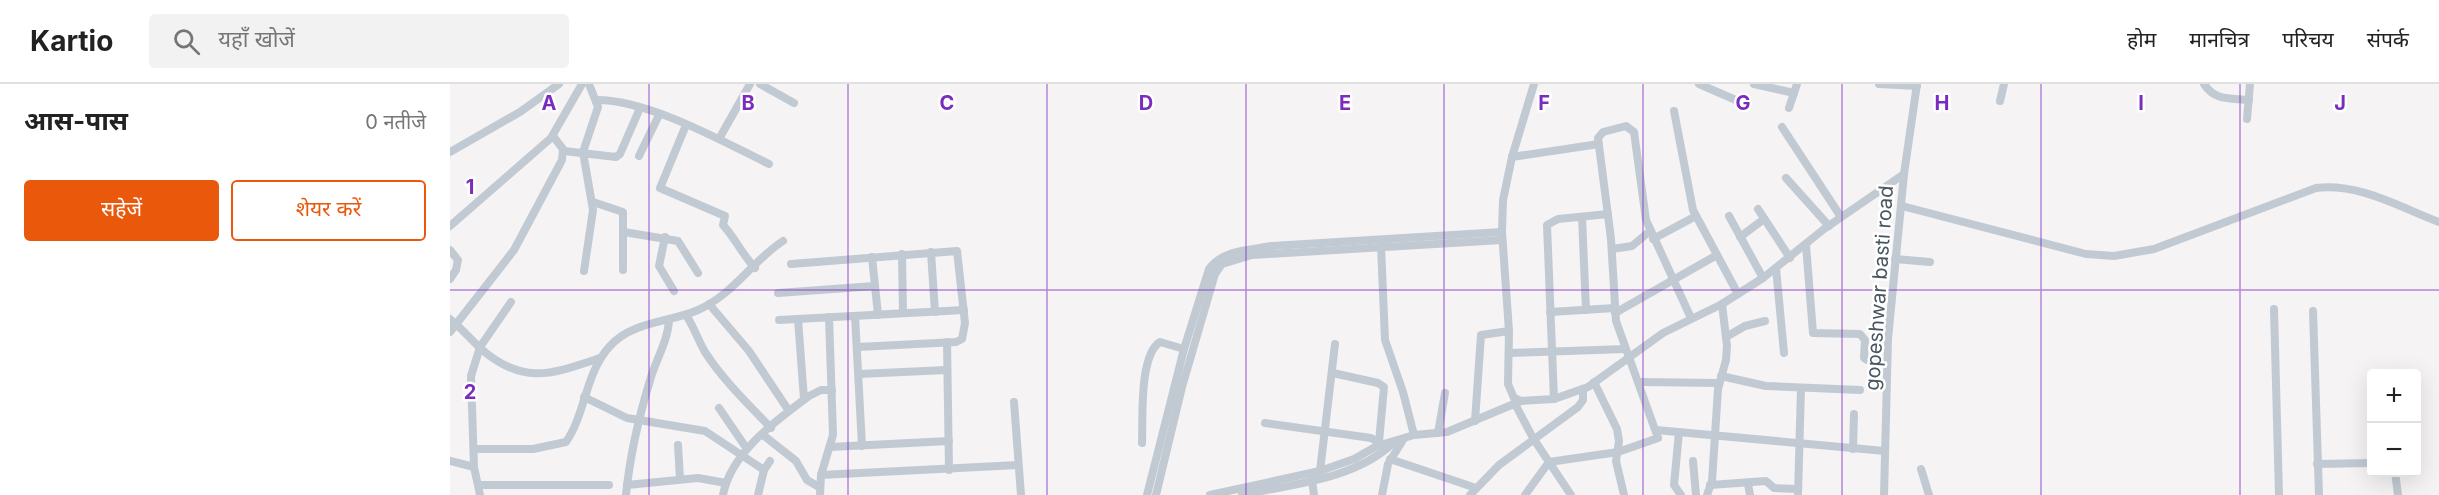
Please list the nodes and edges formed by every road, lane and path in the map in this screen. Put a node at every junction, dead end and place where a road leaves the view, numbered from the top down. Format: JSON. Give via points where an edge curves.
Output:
{"nodes":[{"id":1,"x":559,"y":84,"type":"edge"},
{"id":2,"x":582,"y":84,"type":"edge"},
{"id":3,"x":589,"y":84,"type":"edge"},
{"id":4,"x":750,"y":84,"type":"edge"},
{"id":5,"x":760,"y":84,"type":"edge"},
{"id":6,"x":1534,"y":84,"type":"edge"},
{"id":7,"x":1699,"y":84,"type":"edge"},
{"id":8,"x":1754,"y":84,"type":"edge"},
{"id":9,"x":1797,"y":84,"type":"edge"},
{"id":10,"x":1879,"y":84,"type":"edge"},
{"id":11,"x":2004,"y":84,"type":"edge"},
{"id":12,"x":2204,"y":84,"type":"edge"},
{"id":13,"x":2250,"y":84,"type":"edge"},
{"id":14,"x":1917,"y":85,"type":"edge"},
{"id":15,"x":1794,"y":93,"type":"junction"},
{"id":16,"x":597,"y":100,"type":"junction"},
{"id":17,"x":2000,"y":100,"type":"dead end"},
{"id":18,"x":2248,"y":100,"type":"junction"},
{"id":19,"x":794,"y":103,"type":"dead end"},
{"id":20,"x":1745,"y":104,"type":"dead end"},
{"id":21,"x":640,"y":108,"type":"junction"},
{"id":22,"x":1789,"y":108,"type":"dead end"},
{"id":23,"x":1674,"y":111,"type":"dead end"},
{"id":24,"x":659,"y":115,"type":"junction"},
{"id":25,"x":2247,"y":119,"type":"dead end"},
{"id":26,"x":686,"y":125,"type":"junction"},
{"id":27,"x":1782,"y":127,"type":"dead end"},
{"id":28,"x":553,"y":136,"type":"junction"},
{"id":29,"x":719,"y":139,"type":"junction"},
{"id":30,"x":1599,"y":144,"type":"junction"},
{"id":31,"x":450,"y":152,"type":"edge"},
{"id":32,"x":564,"y":152,"type":"junction"},
{"id":33,"x":583,"y":152,"type":"junction"},
{"id":34,"x":639,"y":156,"type":"dead end"},
{"id":35,"x":1512,"y":157,"type":"junction"},
{"id":36,"x":769,"y":164,"type":"dead end"},
{"id":37,"x":1904,"y":174,"type":"junction"},
{"id":38,"x":1786,"y":178,"type":"dead end"},
{"id":39,"x":593,"y":202,"type":"junction"},
{"id":40,"x":1902,"y":206,"type":"junction"},
{"id":41,"x":1758,"y":209,"type":"dead end"},
{"id":42,"x":1608,"y":214,"type":"junction"},
{"id":43,"x":1696,"y":216,"type":"junction"},
{"id":44,"x":1728,"y":216,"type":"dead end"},
{"id":45,"x":1582,"y":217,"type":"junction"},
{"id":46,"x":1840,"y":218,"type":"junction"},
{"id":47,"x":1764,"y":219,"type":"junction"},
{"id":48,"x":2439,"y":222,"type":"edge"},
{"id":49,"x":450,"y":226,"type":"edge"},
{"id":50,"x":1829,"y":226,"type":"junction"},
{"id":51,"x":624,"y":232,"type":"junction"},
{"id":52,"x":1651,"y":235,"type":"junction"},
{"id":53,"x":1502,"y":236,"type":"junction"},
{"id":54,"x":665,"y":237,"type":"junction"},
{"id":55,"x":1740,"y":237,"type":"junction"},
{"id":56,"x":783,"y":241,"type":"dead end"},
{"id":57,"x":1806,"y":245,"type":"junction"},
{"id":58,"x":1381,"y":246,"type":"junction"},
{"id":59,"x":1612,"y":249,"type":"junction"},
{"id":60,"x":450,"y":250,"type":"edge"},
{"id":61,"x":931,"y":252,"type":"junction"},
{"id":62,"x":902,"y":254,"type":"junction"},
{"id":63,"x":1717,"y":255,"type":"junction"},
{"id":64,"x":872,"y":257,"type":"junction"},
{"id":65,"x":1790,"y":258,"type":"junction"},
{"id":66,"x":1894,"y":259,"type":"junction"},
{"id":67,"x":1930,"y":262,"type":"dead end"},
{"id":68,"x":791,"y":264,"type":"dead end"},
{"id":69,"x":755,"y":268,"type":"junction"},
{"id":70,"x":1776,"y":268,"type":"junction"},
{"id":71,"x":623,"y":270,"type":"dead end"},
{"id":72,"x":584,"y":271,"type":"dead end"},
{"id":73,"x":698,"y":273,"type":"dead end"},
{"id":74,"x":1763,"y":278,"type":"junction"},
{"id":75,"x":450,"y":279,"type":"edge"},
{"id":76,"x":1672,"y":281,"type":"junction"},
{"id":77,"x":875,"y":286,"type":"junction"},
{"id":78,"x":674,"y":291,"type":"dead end"},
{"id":79,"x":778,"y":293,"type":"dead end"},
{"id":80,"x":1738,"y":294,"type":"junction"},
{"id":81,"x":511,"y":302,"type":"dead end"},
{"id":82,"x":709,"y":304,"type":"junction"},
{"id":83,"x":1722,"y":304,"type":"junction"},
{"id":84,"x":2274,"y":309,"type":"dead end"},
{"id":85,"x":964,"y":310,"type":"junction"},
{"id":86,"x":1586,"y":310,"type":"junction"},
{"id":87,"x":1615,"y":311,"type":"junction"},
{"id":88,"x":2313,"y":311,"type":"dead end"},
{"id":89,"x":935,"y":312,"type":"junction"},
{"id":90,"x":1550,"y":312,"type":"junction"},
{"id":91,"x":903,"y":313,"type":"junction"},
{"id":92,"x":686,"y":315,"type":"junction"},
{"id":93,"x":878,"y":315,"type":"junction"},
{"id":94,"x":855,"y":316,"type":"junction"},
{"id":95,"x":828,"y":317,"type":"junction"},
{"id":96,"x":1691,"y":318,"type":"junction"},
{"id":97,"x":798,"y":319,"type":"junction"},
{"id":98,"x":669,"y":320,"type":"junction"},
{"id":99,"x":779,"y":320,"type":"dead end"},
{"id":100,"x":453,"y":321,"type":"edge"},
{"id":101,"x":1765,"y":321,"type":"dead end"},
{"id":102,"x":1509,"y":331,"type":"junction"},
{"id":103,"x":450,"y":332,"type":"edge"},
{"id":104,"x":1726,"y":337,"type":"junction"},
{"id":105,"x":946,"y":342,"type":"junction"},
{"id":106,"x":1335,"y":344,"type":"dead end"},
{"id":107,"x":480,"y":347,"type":"junction"},
{"id":108,"x":858,"y":347,"type":"junction"},
{"id":109,"x":1184,"y":349,"type":"junction"},
{"id":110,"x":1552,"y":352,"type":"junction"},
{"id":111,"x":1509,"y":353,"type":"junction"},
{"id":112,"x":1626,"y":353,"type":"junction"},
{"id":113,"x":1784,"y":354,"type":"dead end"},
{"id":114,"x":600,"y":358,"type":"junction"},
{"id":115,"x":1887,"y":363,"type":"junction"},
{"id":116,"x":947,"y":370,"type":"junction"},
{"id":117,"x":1333,"y":373,"type":"junction"},
{"id":118,"x":859,"y":374,"type":"junction"},
{"id":119,"x":1720,"y":380,"type":"junction"},
{"id":120,"x":1594,"y":382,"type":"junction"},
{"id":121,"x":1640,"y":382,"type":"junction"},
{"id":122,"x":1802,"y":388,"type":"junction"},
{"id":123,"x":1583,"y":389,"type":"junction"},
{"id":124,"x":832,"y":390,"type":"junction"},
{"id":125,"x":1860,"y":390,"type":"dead end"},
{"id":126,"x":1445,"y":393,"type":"dead end"},
{"id":127,"x":584,"y":397,"type":"junction"},
{"id":128,"x":804,"y":399,"type":"junction"},
{"id":129,"x":1554,"y":399,"type":"junction"},
{"id":130,"x":1014,"y":402,"type":"dead end"},
{"id":131,"x":1518,"y":403,"type":"junction"},
{"id":132,"x":719,"y":408,"type":"dead end"},
{"id":133,"x":789,"y":411,"type":"junction"},
{"id":134,"x":1854,"y":414,"type":"dead end"},
{"id":135,"x":638,"y":421,"type":"junction"},
{"id":136,"x":1475,"y":421,"type":"junction"},
{"id":137,"x":1265,"y":423,"type":"dead end"},
{"id":138,"x":771,"y":428,"type":"junction"},
{"id":139,"x":1656,"y":430,"type":"junction"},
{"id":140,"x":1326,"y":432,"type":"junction"},
{"id":141,"x":1679,"y":432,"type":"junction"},
{"id":142,"x":1438,"y":434,"type":"junction"},
{"id":143,"x":763,"y":435,"type":"junction"},
{"id":144,"x":1414,"y":435,"type":"junction"},
{"id":145,"x":1713,"y":435,"type":"junction"},
{"id":146,"x":1533,"y":438,"type":"junction"},
{"id":147,"x":1403,"y":440,"type":"junction"},
{"id":148,"x":949,"y":441,"type":"junction"},
{"id":149,"x":1142,"y":443,"type":"dead end"},
{"id":150,"x":1385,"y":443,"type":"junction"},
{"id":151,"x":1802,"y":444,"type":"junction"},
{"id":152,"x":678,"y":445,"type":"dead end"},
{"id":153,"x":862,"y":446,"type":"junction"},
{"id":154,"x":830,"y":447,"type":"junction"},
{"id":155,"x":474,"y":449,"type":"junction"},
{"id":156,"x":747,"y":449,"type":"junction"},
{"id":157,"x":1853,"y":449,"type":"junction"},
{"id":158,"x":1885,"y":451,"type":"junction"},
{"id":159,"x":1618,"y":452,"type":"junction"},
{"id":160,"x":741,"y":458,"type":"junction"},
{"id":161,"x":1390,"y":459,"type":"junction"},
{"id":162,"x":450,"y":461,"type":"edge"},
{"id":163,"x":770,"y":461,"type":"dead end"},
{"id":164,"x":1693,"y":461,"type":"dead end"},
{"id":165,"x":1549,"y":462,"type":"junction"},
{"id":166,"x":2367,"y":463,"type":"edge"},
{"id":167,"x":2317,"y":464,"type":"junction"},
{"id":168,"x":1018,"y":465,"type":"junction"},
{"id":169,"x":474,"y":467,"type":"junction"},
{"id":170,"x":1921,"y":469,"type":"dead end"},
{"id":171,"x":764,"y":470,"type":"junction"},
{"id":172,"x":949,"y":470,"type":"junction"},
{"id":173,"x":1320,"y":471,"type":"junction"},
{"id":174,"x":821,"y":475,"type":"junction"},
{"id":175,"x":2396,"y":477,"type":"edge"},
{"id":176,"x":680,"y":479,"type":"junction"},
{"id":177,"x":1312,"y":480,"type":"junction"},
{"id":178,"x":726,"y":483,"type":"junction"},
{"id":179,"x":1748,"y":484,"type":"junction"},
{"id":180,"x":594,"y":485,"type":"junction"},
{"id":181,"x":609,"y":485,"type":"dead end"},
{"id":182,"x":628,"y":485,"type":"junction"},
{"id":183,"x":1710,"y":485,"type":"junction"},
{"id":184,"x":1736,"y":485,"type":"junction"},
{"id":185,"x":1476,"y":488,"type":"junction"},
{"id":186,"x":480,"y":490,"type":"edge"},
{"id":187,"x":1284,"y":490,"type":"edge"},
{"id":188,"x":508,"y":491,"type":"edge"},
{"id":189,"x":532,"y":491,"type":"edge"},
{"id":190,"x":819,"y":491,"type":"edge"},
{"id":191,"x":1798,"y":492,"type":"edge"},
{"id":192,"x":1883,"y":493,"type":"edge"},
{"id":193,"x":593,"y":495,"type":"edge"},
{"id":194,"x":626,"y":495,"type":"edge"},
{"id":195,"x":635,"y":495,"type":"edge"},
{"id":196,"x":723,"y":495,"type":"edge"},
{"id":197,"x":758,"y":495,"type":"edge"},
{"id":198,"x":1021,"y":495,"type":"edge"},
{"id":199,"x":1147,"y":495,"type":"edge"},
{"id":200,"x":1156,"y":495,"type":"edge"},
{"id":201,"x":1210,"y":495,"type":"edge"},
{"id":202,"x":1242,"y":495,"type":"edge"},
{"id":203,"x":1314,"y":495,"type":"edge"},
{"id":204,"x":1382,"y":495,"type":"edge"},
{"id":205,"x":1470,"y":495,"type":"edge"},
{"id":206,"x":1525,"y":495,"type":"edge"},
{"id":207,"x":1571,"y":495,"type":"edge"},
{"id":208,"x":1624,"y":495,"type":"edge"},
{"id":209,"x":1681,"y":495,"type":"edge"},
{"id":210,"x":1696,"y":495,"type":"edge"},
{"id":211,"x":1707,"y":495,"type":"edge"},
{"id":212,"x":1737,"y":495,"type":"edge"},
{"id":213,"x":1750,"y":495,"type":"edge"},
{"id":214,"x":1929,"y":495,"type":"edge"},
{"id":215,"x":2279,"y":495,"type":"edge"},
{"id":216,"x":2319,"y":495,"type":"edge"},
{"id":217,"x":2398,"y":495,"type":"edge"}],
"edges":[{"from":1,"to":31,"type":"street","via":[[520,112]]},
{"from":2,"to":28,"type":"street"},
{"from":3,"to":16,"type":"street"},
{"from":4,"to":29,"type":"street"},
{"from":5,"to":19,"type":"street"},
{"from":6,"to":35,"type":"street"},
{"from":7,"to":20,"type":"street"},
{"from":8,"to":15,"type":"street"},
{"from":9,"to":15,"type":"street"},
{"from":10,"to":14,"type":"street"},
{"from":11,"to":17,"type":"street"},
{"from":12,"to":18,"type":"street","via":[[2217,97]]},
{"from":13,"to":18,"type":"street"},
{"from":14,"to":37,"type":"street","name":"gopeshwar basti road"},
{"from":15,"to":22,"type":"street"},
{"from":16,"to":21,"type":"street","via":[[619,100]]},
{"from":16,"to":33,"type":"street"},
{"from":18,"to":25,"type":"street"},
{"from":21,"to":24,"type":"street"},
{"from":21,"to":33,"type":"street","via":[[620,154],[611,157]]},
{"from":23,"to":43,"type":"street","via":[[1688,194]]},
{"from":24,"to":26,"type":"street"},
{"from":24,"to":34,"type":"street"},
{"from":26,"to":29,"type":"street"},
{"from":26,"to":69,"type":"street","via":[[660,188],[724,216],[723,225]]},
{"from":27,"to":46,"type":"street"},
{"from":28,"to":32,"type":"street"},
{"from":28,"to":49,"type":"street"},
{"from":29,"to":36,"type":"street"},
{"from":30,"to":35,"type":"street"},
{"from":30,"to":42,"type":"street"},
{"from":30,"to":52,"type":"street","via":[[1603,132],[1626,126],[1634,132]]},
{"from":32,"to":33,"type":"street"},
{"from":32,"to":100,"type":"street","via":[[524,235]]},
{"from":33,"to":39,"type":"street"},
{"from":35,"to":53,"type":"street","via":[[1503,200]]},
{"from":37,"to":40,"type":"street","name":"gopeshwar basti road"},
{"from":37,"to":46,"type":"street"},
{"from":38,"to":50,"type":"street"},
{"from":39,"to":51,"type":"street","via":[[623,212]]},
{"from":39,"to":72,"type":"street"},
{"from":40,"to":48,"type":"street","via":[[2086,254],[2114,256],[2154,249],[2316,188],[2355,189]]},
{"from":40,"to":66,"type":"street","name":"gopeshwar basti road"},
{"from":41,"to":47,"type":"street"},
{"from":42,"to":45,"type":"street"},
{"from":42,"to":59,"type":"street"},
{"from":43,"to":52,"type":"street"},
{"from":43,"to":63,"type":"street"},
{"from":44,"to":55,"type":"street"},
{"from":45,"to":86,"type":"street"},
{"from":45,"to":90,"type":"street","via":[[1558,219],[1547,225]]},
{"from":46,"to":50,"type":"street"},
{"from":47,"to":55,"type":"street"},
{"from":47,"to":65,"type":"street"},
{"from":50,"to":57,"type":"street"},
{"from":51,"to":54,"type":"street"},
{"from":51,"to":71,"type":"street"},
{"from":52,"to":59,"type":"street","via":[[1632,246]]},
{"from":52,"to":76,"type":"street"},
{"from":53,"to":58,"type":"street"},
{"from":53,"to":102,"type":"street"},
{"from":53,"to":109,"type":"street","via":[[1327,242],[1234,252],[1216,260],[1209,269]]},
{"from":54,"to":73,"type":"street","via":[[682,245]]},
{"from":54,"to":78,"type":"street","via":[[659,266]]},
{"from":55,"to":74,"type":"street"},
{"from":56,"to":69,"type":"street"},
{"from":57,"to":65,"type":"street"},
{"from":57,"to":115,"type":"street","via":[[1813,333],[1860,334],[1865,340],[1864,358]]},
{"from":58,"to":144,"type":"street","via":[[1385,340]]},
{"from":58,"to":200,"type":"street","via":[[1252,255],[1217,268]]},
{"from":59,"to":87,"type":"street"},
{"from":60,"to":75,"type":"street","via":[[458,265]]},
{"from":61,"to":62,"type":"street"},
{"from":61,"to":85,"type":"street","via":[[955,250],[959,254]]},
{"from":61,"to":89,"type":"street"},
{"from":62,"to":64,"type":"street"},
{"from":62,"to":91,"type":"street"},
{"from":63,"to":76,"type":"street"},
{"from":63,"to":80,"type":"street"},
{"from":64,"to":68,"type":"street"},
{"from":64,"to":77,"type":"street"},
{"from":65,"to":70,"type":"street"},
{"from":66,"to":67,"type":"street"},
{"from":66,"to":115,"type":"street","name":"gopeshwar basti road"},
{"from":69,"to":82,"type":"street"},
{"from":70,"to":74,"type":"street"},
{"from":70,"to":113,"type":"street"},
{"from":74,"to":80,"type":"street"},
{"from":76,"to":87,"type":"street"},
{"from":76,"to":96,"type":"street"},
{"from":77,"to":79,"type":"street"},
{"from":77,"to":93,"type":"street"},
{"from":80,"to":83,"type":"street"},
{"from":81,"to":107,"type":"street"},
{"from":82,"to":92,"type":"street"},
{"from":82,"to":133,"type":"street","via":[[749,351]]},
{"from":83,"to":96,"type":"street"},
{"from":83,"to":104,"type":"street"},
{"from":84,"to":215,"type":"street"},
{"from":85,"to":89,"type":"street"},
{"from":85,"to":105,"type":"street","via":[[965,335],[956,342]]},
{"from":86,"to":87,"type":"street"},
{"from":86,"to":90,"type":"street"},
{"from":87,"to":112,"type":"street"},
{"from":88,"to":167,"type":"street"},
{"from":89,"to":91,"type":"street"},
{"from":90,"to":110,"type":"street"},
{"from":91,"to":93,"type":"street"},
{"from":92,"to":98,"type":"street"},
{"from":92,"to":138,"type":"street","via":[[705,351],[729,383]]},
{"from":93,"to":94,"type":"street"},
{"from":94,"to":95,"type":"street"},
{"from":94,"to":108,"type":"street"},
{"from":95,"to":97,"type":"street"},
{"from":95,"to":124,"type":"street"},
{"from":96,"to":112,"type":"street"},
{"from":97,"to":99,"type":"street"},
{"from":97,"to":128,"type":"street"},
{"from":98,"to":114,"type":"street","via":[[642,325],[624,334]]},
{"from":98,"to":135,"type":"street"},
{"from":100,"to":103,"type":"street"},
{"from":100,"to":107,"type":"street"},
{"from":101,"to":104,"type":"street"},
{"from":102,"to":111,"type":"street"},
{"from":102,"to":136,"type":"street","via":[[1481,335]]},
{"from":104,"to":119,"type":"street","via":[[1726,360]]},
{"from":105,"to":108,"type":"street"},
{"from":105,"to":116,"type":"street"},
{"from":106,"to":117,"type":"street"},
{"from":107,"to":114,"type":"street","via":[[502,364],[537,375],[555,374]]},
{"from":107,"to":155,"type":"street","via":[[471,376]]},
{"from":108,"to":118,"type":"street"},
{"from":109,"to":149,"type":"street","via":[[1160,342],[1153,348],[1145,374]]},
{"from":109,"to":199,"type":"street"},
{"from":110,"to":111,"type":"street"},
{"from":110,"to":112,"type":"street"},
{"from":110,"to":129,"type":"street"},
{"from":111,"to":131,"type":"street","via":[[1509,391]]},
{"from":112,"to":120,"type":"street"},
{"from":112,"to":121,"type":"street"},
{"from":114,"to":127,"type":"street"},
{"from":115,"to":158,"type":"street","name":"gopeshwar basti road"},
{"from":116,"to":118,"type":"street"},
{"from":116,"to":148,"type":"street"},
{"from":117,"to":140,"type":"street"},
{"from":117,"to":150,"type":"street","via":[[1384,387]]},
{"from":118,"to":153,"type":"street"},
{"from":119,"to":121,"type":"street"},
{"from":119,"to":122,"type":"street"},
{"from":119,"to":145,"type":"street"},
{"from":120,"to":123,"type":"street"},
{"from":120,"to":159,"type":"street","via":[[1617,429]]},
{"from":121,"to":139,"type":"street"},
{"from":122,"to":125,"type":"street"},
{"from":122,"to":151,"type":"street"},
{"from":123,"to":129,"type":"street"},
{"from":123,"to":146,"type":"street","via":[[1578,407]]},
{"from":124,"to":128,"type":"street","via":[[815,392]]},
{"from":124,"to":154,"type":"street"},
{"from":126,"to":142,"type":"street"},
{"from":127,"to":135,"type":"street"},
{"from":127,"to":155,"type":"street","via":[[568,438],[561,444],[510,451]]},
{"from":128,"to":133,"type":"street"},
{"from":129,"to":131,"type":"street"},
{"from":130,"to":168,"type":"street"},
{"from":131,"to":136,"type":"street"},
{"from":131,"to":146,"type":"street"},
{"from":132,"to":156,"type":"street"},
{"from":133,"to":138,"type":"street"},
{"from":134,"to":157,"type":"street"},
{"from":135,"to":160,"type":"street","via":[[697,428]]},
{"from":135,"to":182,"type":"street"},
{"from":136,"to":142,"type":"street"},
{"from":137,"to":140,"type":"street"},
{"from":138,"to":143,"type":"street"},
{"from":139,"to":141,"type":"street"},
{"from":139,"to":159,"type":"street","via":[[1657,440]]},
{"from":140,"to":150,"type":"street"},
{"from":140,"to":173,"type":"street"},
{"from":141,"to":145,"type":"street"},
{"from":141,"to":209,"type":"street","via":[[1674,485]]},
{"from":142,"to":144,"type":"street"},
{"from":143,"to":156,"type":"street"},
{"from":143,"to":190,"type":"street","via":[[796,460],[807,480]]},
{"from":144,"to":147,"type":"street"},
{"from":145,"to":151,"type":"street"},
{"from":145,"to":183,"type":"street"},
{"from":146,"to":165,"type":"street"},
{"from":146,"to":185,"type":"street"},
{"from":147,"to":150,"type":"street"},
{"from":147,"to":161,"type":"street"},
{"from":148,"to":153,"type":"street"},
{"from":148,"to":172,"type":"street"},
{"from":150,"to":173,"type":"street"},
{"from":150,"to":177,"type":"street","via":[[1382,452],[1356,466]]},
{"from":151,"to":157,"type":"street"},
{"from":151,"to":191,"type":"street"},
{"from":152,"to":176,"type":"street"},
{"from":153,"to":154,"type":"street"},
{"from":154,"to":174,"type":"street"},
{"from":155,"to":169,"type":"street"},
{"from":156,"to":160,"type":"street"},
{"from":157,"to":158,"type":"street"},
{"from":158,"to":192,"type":"street","name":"gopeshwar basti road"},
{"from":159,"to":165,"type":"street"},
{"from":159,"to":208,"type":"street","via":[[1616,460]]},
{"from":160,"to":171,"type":"street"},
{"from":160,"to":178,"type":"street"},
{"from":161,"to":185,"type":"street"},
{"from":161,"to":204,"type":"street"},
{"from":162,"to":169,"type":"street"},
{"from":163,"to":171,"type":"street"},
{"from":164,"to":210,"type":"street"},
{"from":165,"to":206,"type":"street"},
{"from":165,"to":207,"type":"street"},
{"from":166,"to":167,"type":"street"},
{"from":167,"to":216,"type":"street"},
{"from":168,"to":172,"type":"street"},
{"from":168,"to":198,"type":"street"},
{"from":169,"to":186,"type":"street"},
{"from":170,"to":214,"type":"street"},
{"from":171,"to":197,"type":"street"},
{"from":172,"to":174,"type":"street"},
{"from":173,"to":201,"type":"street"},
{"from":174,"to":190,"type":"street"},
{"from":175,"to":217,"type":"street"},
{"from":176,"to":178,"type":"street"},
{"from":176,"to":182,"type":"street"},
{"from":177,"to":187,"type":"street"},
{"from":177,"to":203,"type":"street"},
{"from":178,"to":196,"type":"street"},
{"from":179,"to":184,"type":"street"},
{"from":179,"to":191,"type":"street","via":[[1766,481],[1774,488]]},
{"from":179,"to":213,"type":"street"},
{"from":180,"to":181,"type":"street"},
{"from":180,"to":189,"type":"street"},
{"from":180,"to":193,"type":"street"},
{"from":182,"to":194,"type":"street"},
{"from":182,"to":195,"type":"street"},
{"from":183,"to":184,"type":"street"},
{"from":183,"to":211,"type":"street"},
{"from":184,"to":212,"type":"street"},
{"from":185,"to":205,"type":"street"},
{"from":186,"to":188,"type":"street"},
{"from":187,"to":202,"type":"street"},
{"from":188,"to":189,"type":"street"}]}
